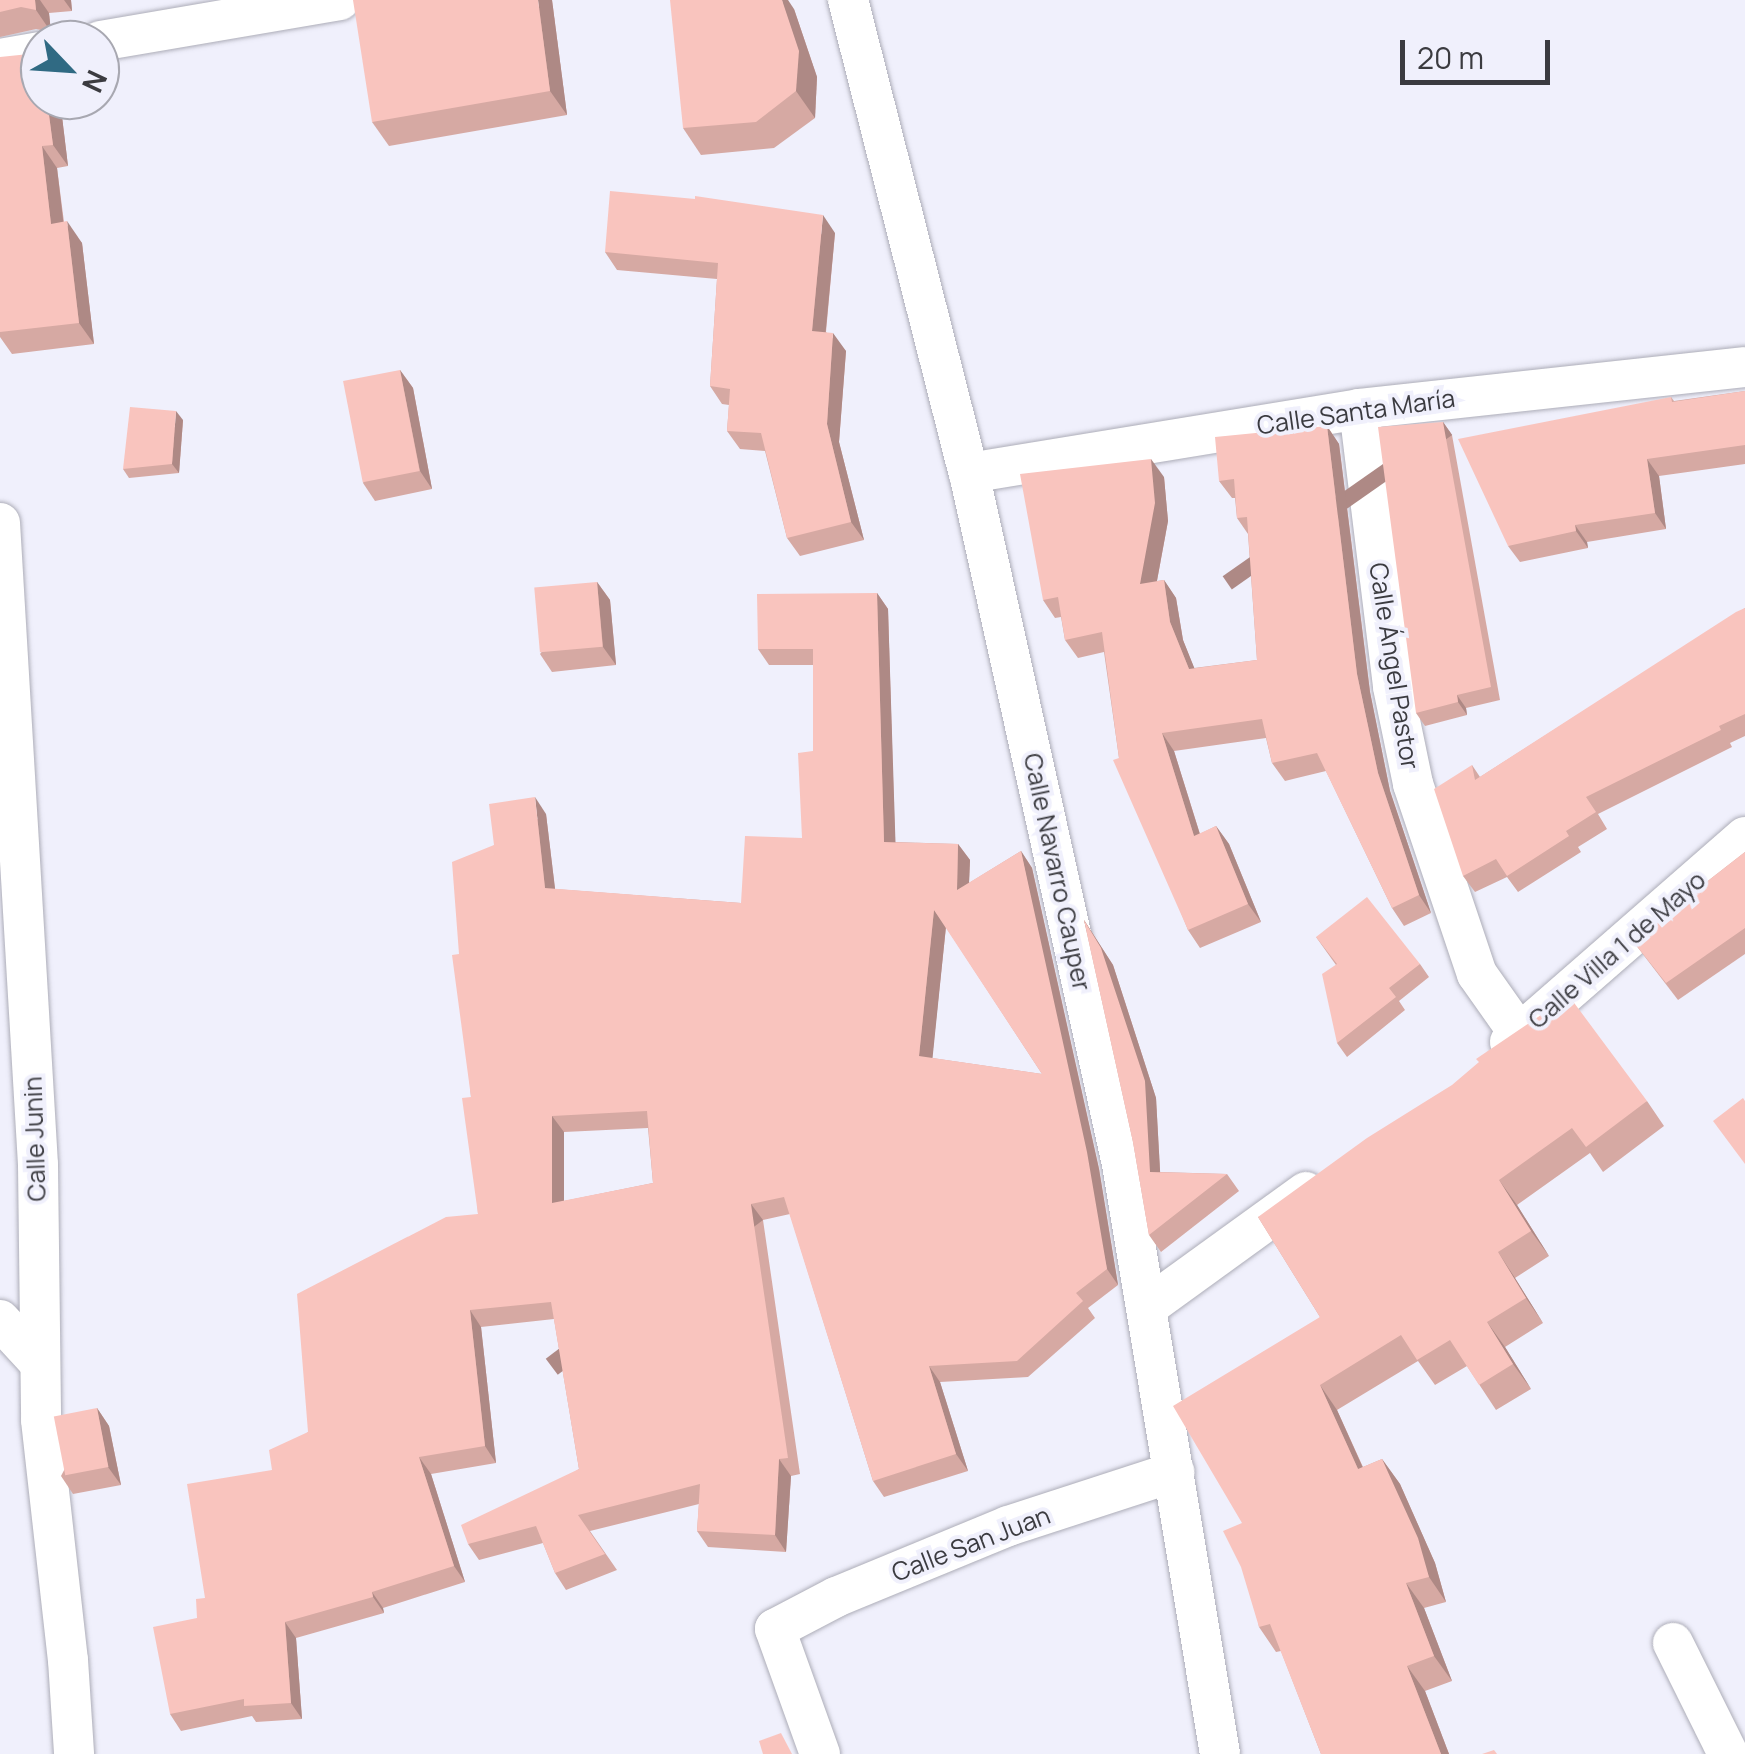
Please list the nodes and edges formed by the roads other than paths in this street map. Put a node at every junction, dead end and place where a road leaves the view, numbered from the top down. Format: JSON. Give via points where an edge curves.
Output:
{"nodes":[{"id":1,"x":340,"y":0,"type":"edge"},
{"id":2,"x":848,"y":0,"type":"edge"},
{"id":3,"x":120,"y":38,"type":"edge"},
{"id":4,"x":1745,"y":367,"type":"edge"},
{"id":5,"x":1358,"y":409,"type":"junction"},
{"id":6,"x":969,"y":473,"type":"junction"},
{"id":7,"x":0,"y":523,"type":"edge"},
{"id":8,"x":1745,"y":836,"type":"edge"},
{"id":9,"x":1517,"y":1030,"type":"junction"},
{"id":10,"x":1474,"y":1069,"type":"edge"},
{"id":11,"x":1334,"y":1171,"type":"edge"},
{"id":12,"x":1147,"y":1307,"type":"junction"},
{"id":13,"x":0,"y":1320,"type":"edge"},
{"id":14,"x":38,"y":1361,"type":"junction"},
{"id":15,"x":1174,"y":1472,"type":"junction"},
{"id":16,"x":1673,"y":1643,"type":"dead end"},
{"id":17,"x":74,"y":1754,"type":"edge"},
{"id":18,"x":820,"y":1754,"type":"edge"},
{"id":19,"x":1220,"y":1754,"type":"edge"},
{"id":20,"x":1728,"y":1754,"type":"edge"}],
"edges":[{"from":1,"to":3,"type":"street"},
{"from":2,"to":6,"type":"street","name":"Calle Navarro Cauper"},
{"from":4,"to":5,"type":"street","name":"Calle Santa María"},
{"from":5,"to":6,"type":"street","name":"Calle Santa María"},
{"from":5,"to":9,"type":"street","name":"Calle Ángel Pastor","via":[[1413,784],[1480,978]]},
{"from":6,"to":12,"type":"street","name":"Calle Navarro Cauper","via":[[1122,1164]]},
{"from":7,"to":14,"type":"street","name":"Calle Junin","via":[[38,1165]]},
{"from":8,"to":9,"type":"street","name":"Calle Villa 1 de Mayo"},
{"from":9,"to":10,"type":"street","name":"Calle Villa 1 de Mayo"},
{"from":11,"to":12,"type":"street"},
{"from":12,"to":15,"type":"street","name":"Calle Navarro Cauper"},
{"from":13,"to":14,"type":"street"},
{"from":14,"to":17,"type":"street","name":"Calle Junin"},
{"from":15,"to":18,"type":"street","name":"Calle San Juan","via":[[1008,1526],[836,1596],[775,1629]]},
{"from":15,"to":19,"type":"street","name":"Calle Navarro Cauper"},
{"from":16,"to":20,"type":"street"}]}
